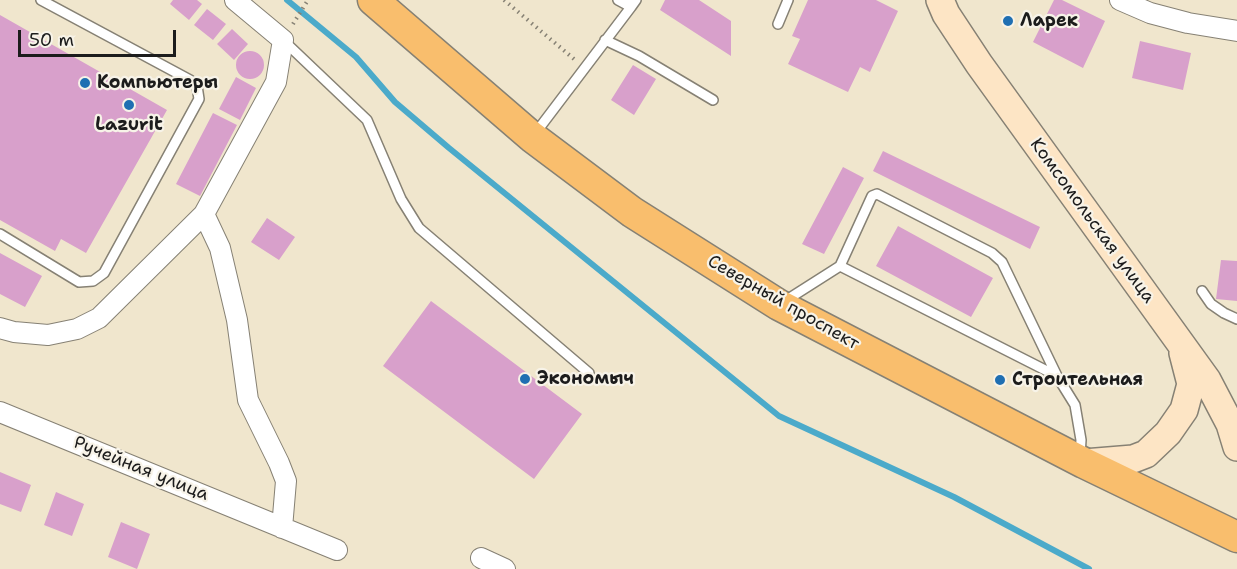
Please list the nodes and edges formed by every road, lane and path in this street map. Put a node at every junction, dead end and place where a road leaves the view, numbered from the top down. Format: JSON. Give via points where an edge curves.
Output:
{"nodes":[{"id":1,"x":41,"y":0,"type":"edge"},
{"id":2,"x":235,"y":0,"type":"edge"},
{"id":3,"x":308,"y":0,"type":"edge"},
{"id":4,"x":373,"y":0,"type":"edge"},
{"id":5,"x":504,"y":0,"type":"edge"},
{"id":6,"x":618,"y":0,"type":"edge"},
{"id":7,"x":789,"y":0,"type":"edge"},
{"id":8,"x":940,"y":0,"type":"edge"},
{"id":9,"x":1120,"y":0,"type":"edge"},
{"id":10,"x":632,"y":2,"type":"edge"},
{"id":11,"x":778,"y":24,"type":"dead end"},
{"id":12,"x":1237,"y":31,"type":"edge"},
{"id":13,"x":286,"y":34,"type":"junction"},
{"id":14,"x":605,"y":40,"type":"junction"},
{"id":15,"x":584,"y":67,"type":"junction"},
{"id":16,"x":713,"y":100,"type":"dead end"},
{"id":17,"x":532,"y":137,"type":"junction"},
{"id":18,"x":204,"y":214,"type":"junction"},
{"id":19,"x":0,"y":234,"type":"edge"},
{"id":20,"x":840,"y":266,"type":"junction"},
{"id":21,"x":1202,"y":291,"type":"dead end"},
{"id":22,"x":779,"y":305,"type":"junction"},
{"id":23,"x":1237,"y":319,"type":"edge"},
{"id":24,"x":0,"y":328,"type":"edge"},
{"id":25,"x":1182,"y":346,"type":"junction"},
{"id":26,"x":589,"y":373,"type":"dead end"},
{"id":27,"x":1057,"y":376,"type":"junction"},
{"id":28,"x":0,"y":412,"type":"edge"},
{"id":29,"x":1237,"y":447,"type":"edge"},
{"id":30,"x":1082,"y":462,"type":"junction"},
{"id":31,"x":282,"y":528,"type":"junction"},
{"id":32,"x":1237,"y":537,"type":"edge"},
{"id":33,"x":338,"y":550,"type":"dead end"},
{"id":34,"x":481,"y":558,"type":"dead end"},
{"id":35,"x":506,"y":569,"type":"edge"}],
"edges":[{"from":1,"to":19,"type":"lane","via":[[190,80],[197,86],[199,99],[104,273],[93,281],[79,282]]},
{"from":2,"to":13,"type":"street"},
{"from":3,"to":13,"type":"path"},
{"from":4,"to":17,"type":"main road","name":"Северный проспект"},
{"from":5,"to":15,"type":"path"},
{"from":6,"to":10,"type":"lane"},
{"from":7,"to":11,"type":"lane"},
{"from":8,"to":25,"type":"main road","name":"Комсомольская улица","via":[[979,64]]},
{"from":9,"to":12,"type":"street","via":[[1150,13]]},
{"from":10,"to":14,"type":"lane"},
{"from":13,"to":18,"type":"street","via":[[276,82]]},
{"from":13,"to":26,"type":"lane","via":[[367,120],[418,228]]},
{"from":14,"to":15,"type":"lane"},
{"from":14,"to":16,"type":"lane"},
{"from":15,"to":17,"type":"lane"},
{"from":17,"to":22,"type":"main road","name":"Северный проспект","via":[[632,212]]},
{"from":18,"to":24,"type":"street","via":[[99,318],[76,329],[48,335]]},
{"from":18,"to":31,"type":"street","via":[[220,248],[237,320],[248,400],[286,481]]},
{"from":20,"to":22,"type":"lane"},
{"from":20,"to":27,"type":"lane"},
{"from":20,"to":27,"type":"lane","via":[[872,196],[877,194],[992,253],[1002,262]]},
{"from":21,"to":23,"type":"lane","via":[[1211,304]]},
{"from":22,"to":30,"type":"main road","name":"Северный проспект"},
{"from":25,"to":29,"type":"main road","name":"Комсомольская улица","via":[[1207,380],[1230,424]]},
{"from":25,"to":30,"type":"main road","via":[[1191,384],[1184,410],[1168,433],[1146,454],[1133,459]]},
{"from":27,"to":30,"type":"lane","via":[[1075,405]]},
{"from":28,"to":31,"type":"street","name":"Ручейная улица"},
{"from":30,"to":32,"type":"main road","name":"Северный проспект"},
{"from":31,"to":33,"type":"street","name":"Ручейная улица"},
{"from":34,"to":35,"type":"street"}]}
